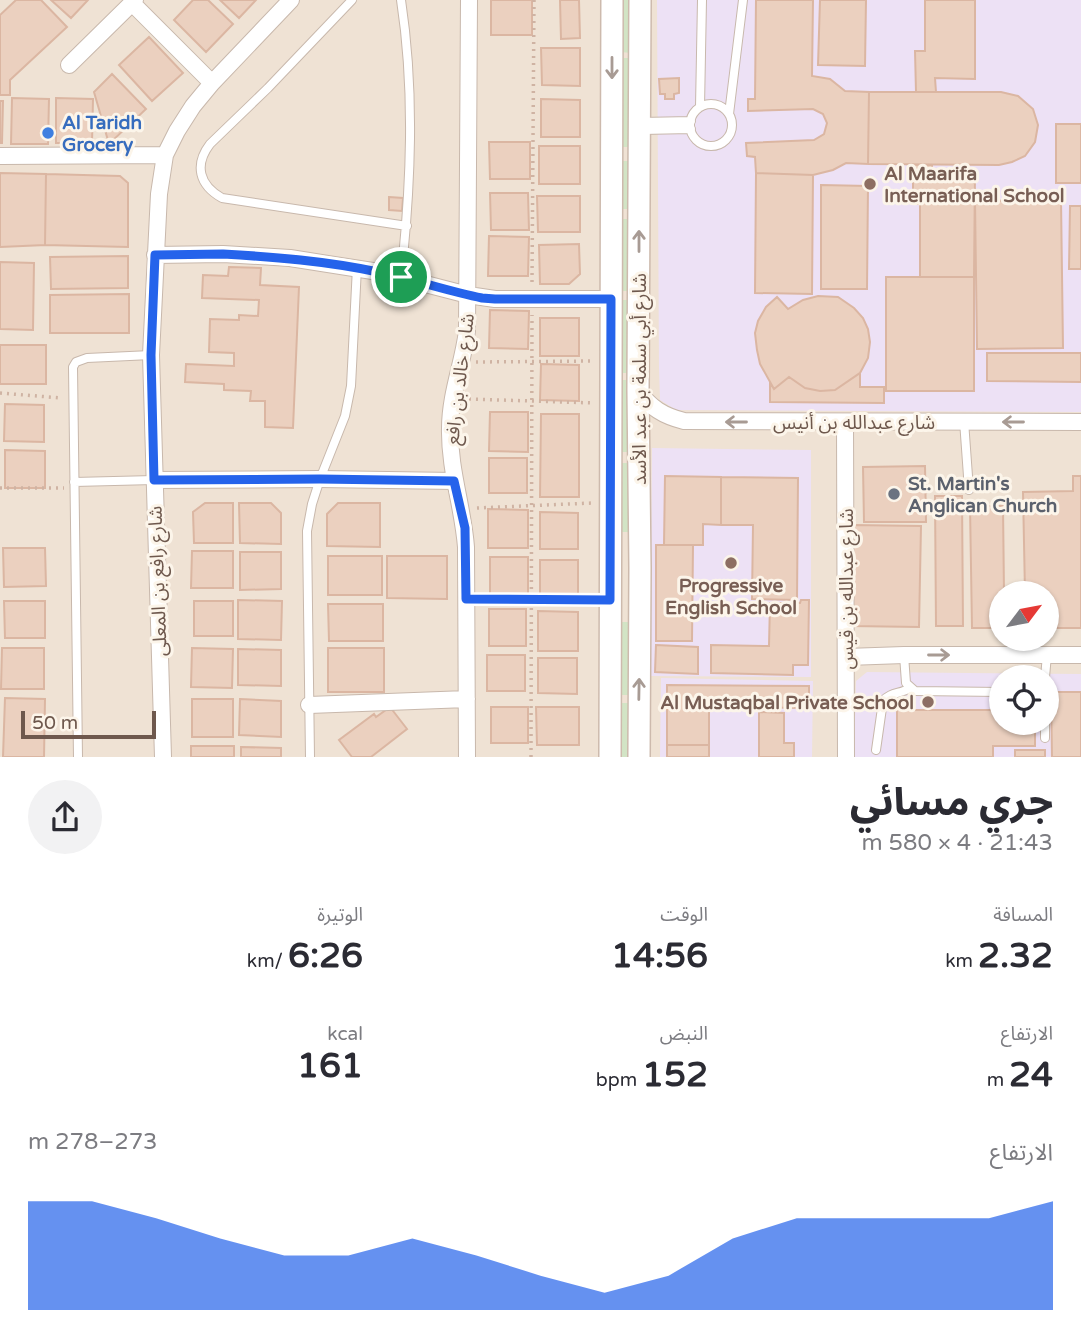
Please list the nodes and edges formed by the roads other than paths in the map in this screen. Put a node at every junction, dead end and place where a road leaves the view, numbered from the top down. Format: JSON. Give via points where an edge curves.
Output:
{"nodes":[{"id":1,"x":291,"y":0,"type":"edge"},
{"id":2,"x":352,"y":0,"type":"edge"},
{"id":3,"x":401,"y":0,"type":"edge"},
{"id":4,"x":468,"y":0,"type":"edge"},
{"id":5,"x":612,"y":0,"type":"edge"},
{"id":6,"x":640,"y":0,"type":"edge"},
{"id":7,"x":702,"y":0,"type":"edge"},
{"id":8,"x":743,"y":0,"type":"edge"},
{"id":9,"x":133,"y":2,"type":"edge"},
{"id":10,"x":69,"y":65,"type":"dead end"},
{"id":11,"x":212,"y":83,"type":"junction"},
{"id":12,"x":700,"y":107,"type":"junction"},
{"id":13,"x":729,"y":114,"type":"junction"},
{"id":14,"x":691,"y":125,"type":"junction"},
{"id":15,"x":640,"y":126,"type":"junction"},
{"id":16,"x":165,"y":155,"type":"junction"},
{"id":17,"x":0,"y":156,"type":"edge"},
{"id":18,"x":407,"y":226,"type":"junction"},
{"id":19,"x":155,"y":255,"type":"junction"},
{"id":20,"x":356,"y":267,"type":"junction"},
{"id":21,"x":401,"y":277,"type":"junction"},
{"id":22,"x":468,"y":295,"type":"junction"},
{"id":23,"x":611,"y":299,"type":"junction"},
{"id":24,"x":151,"y":355,"type":"junction"},
{"id":25,"x":638,"y":390,"type":"junction"},
{"id":26,"x":964,"y":421,"type":"junction"},
{"id":27,"x":845,"y":422,"type":"junction"},
{"id":28,"x":1081,"y":422,"type":"edge"},
{"id":29,"x":320,"y":479,"type":"junction"},
{"id":30,"x":154,"y":480,"type":"junction"},
{"id":31,"x":454,"y":481,"type":"junction"},
{"id":32,"x":74,"y":485,"type":"junction"},
{"id":33,"x":969,"y":490,"type":"dead end"},
{"id":34,"x":904,"y":655,"type":"junction"},
{"id":35,"x":1047,"y":655,"type":"junction"},
{"id":36,"x":1081,"y":655,"type":"edge"},
{"id":37,"x":847,"y":657,"type":"junction"},
{"id":38,"x":1046,"y":665,"type":"edge"},
{"id":39,"x":910,"y":688,"type":"junction"},
{"id":40,"x":989,"y":692,"type":"edge"},
{"id":41,"x":467,"y":699,"type":"junction"},
{"id":42,"x":309,"y":705,"type":"junction"},
{"id":43,"x":876,"y":750,"type":"dead end"},
{"id":44,"x":78,"y":757,"type":"edge"},
{"id":45,"x":163,"y":757,"type":"edge"},
{"id":46,"x":310,"y":757,"type":"edge"},
{"id":47,"x":467,"y":757,"type":"edge"},
{"id":48,"x":610,"y":757,"type":"edge"},
{"id":49,"x":639,"y":757,"type":"edge"},
{"id":50,"x":846,"y":757,"type":"edge"}],
"edges":[{"from":1,"to":11,"type":"street","name":"شارع رافع بن المعلى"},
{"from":2,"to":18,"type":"lane","via":[[210,144],[201,160],[203,179],[222,198]]},
{"from":3,"to":18,"type":"lane","via":[[410,118]]},
{"from":4,"to":22,"type":"street","name":"شارع خالد بن رافع"},
{"from":5,"to":23,"type":"street","name":"شارع أبي سلمة بن عبد الأسد","one_way":true},
{"from":6,"to":15,"type":"street","name":"شارع أبي سلمة بن عبد الأسد"},
{"from":7,"to":12,"type":"lane"},
{"from":8,"to":13,"type":"lane"},
{"from":9,"to":10,"type":"street"},
{"from":9,"to":11,"type":"street"},
{"from":11,"to":16,"type":"street","name":"شارع رافع بن المعلى"},
{"from":12,"to":13,"type":"lane","via":[[713,104]]},
{"from":12,"to":14,"type":"lane"},
{"from":13,"to":14,"type":"lane","via":[[730,135],[719,144],[705,144],[694,135]]},
{"from":14,"to":15,"type":"lane"},
{"from":25,"to":15,"type":"street","name":"شارع أبي سلمة بن عبد الأسد","one_way":true},
{"from":16,"to":17,"type":"street"},
{"from":16,"to":19,"type":"street","name":"شارع رافع بن المعلى"},
{"from":18,"to":21,"type":"lane"},
{"from":19,"to":20,"type":"street","via":[[290,258]]},
{"from":19,"to":24,"type":"street","name":"شارع رافع بن المعلى"},
{"from":20,"to":21,"type":"street"},
{"from":20,"to":29,"type":"lane","via":[[351,386],[345,416]]},
{"from":21,"to":22,"type":"street"},
{"from":22,"to":23,"type":"street"},
{"from":22,"to":31,"type":"street","name":"شارع خالد بن رافع","via":[[467,331],[449,426]]},
{"from":23,"to":48,"type":"street","name":"شارع أبي سلمة بن عبد الأسد"},
{"from":24,"to":30,"type":"street","name":"شارع رافع بن المعلى"},
{"from":24,"to":32,"type":"lane","via":[[81,359],[73,367]]},
{"from":27,"to":25,"type":"street","name":"شارع عبدالله بن أنيس","one_way":true,"via":[[684,421],[661,413]]},
{"from":49,"to":25,"type":"street","name":"شارع أبي سلمة بن عبد الأسد","one_way":true},
{"from":26,"to":27,"type":"street","name":"شارع عبدالله بن أنيس"},
{"from":28,"to":26,"type":"street","name":"شارع عبدالله بن أنيس","one_way":true},
{"from":26,"to":33,"type":"lane"},
{"from":27,"to":37,"type":"street","name":"شارع عبدالله بن قيس"},
{"from":29,"to":30,"type":"street"},
{"from":29,"to":31,"type":"street"},
{"from":29,"to":42,"type":"lane","via":[[307,530]]},
{"from":30,"to":32,"type":"lane"},
{"from":30,"to":45,"type":"street","name":"شارع رافع بن المعلى"},
{"from":31,"to":41,"type":"street","name":"شارع خالد بن رافع","via":[[466,547]]},
{"from":32,"to":44,"type":"lane"},
{"from":34,"to":35,"type":"street","one_way":true},
{"from":34,"to":37,"type":"street"},
{"from":34,"to":39,"type":"lane"},
{"from":35,"to":36,"type":"street"},
{"from":35,"to":38,"type":"lane"},
{"from":37,"to":50,"type":"street","name":"شارع عبدالله بن قيس"},
{"from":39,"to":40,"type":"lane"},
{"from":39,"to":43,"type":"lane","via":[[883,701]]},
{"from":41,"to":42,"type":"street"},
{"from":41,"to":47,"type":"street","name":"شارع خالد بن رافع"},
{"from":42,"to":46,"type":"lane"}]}
